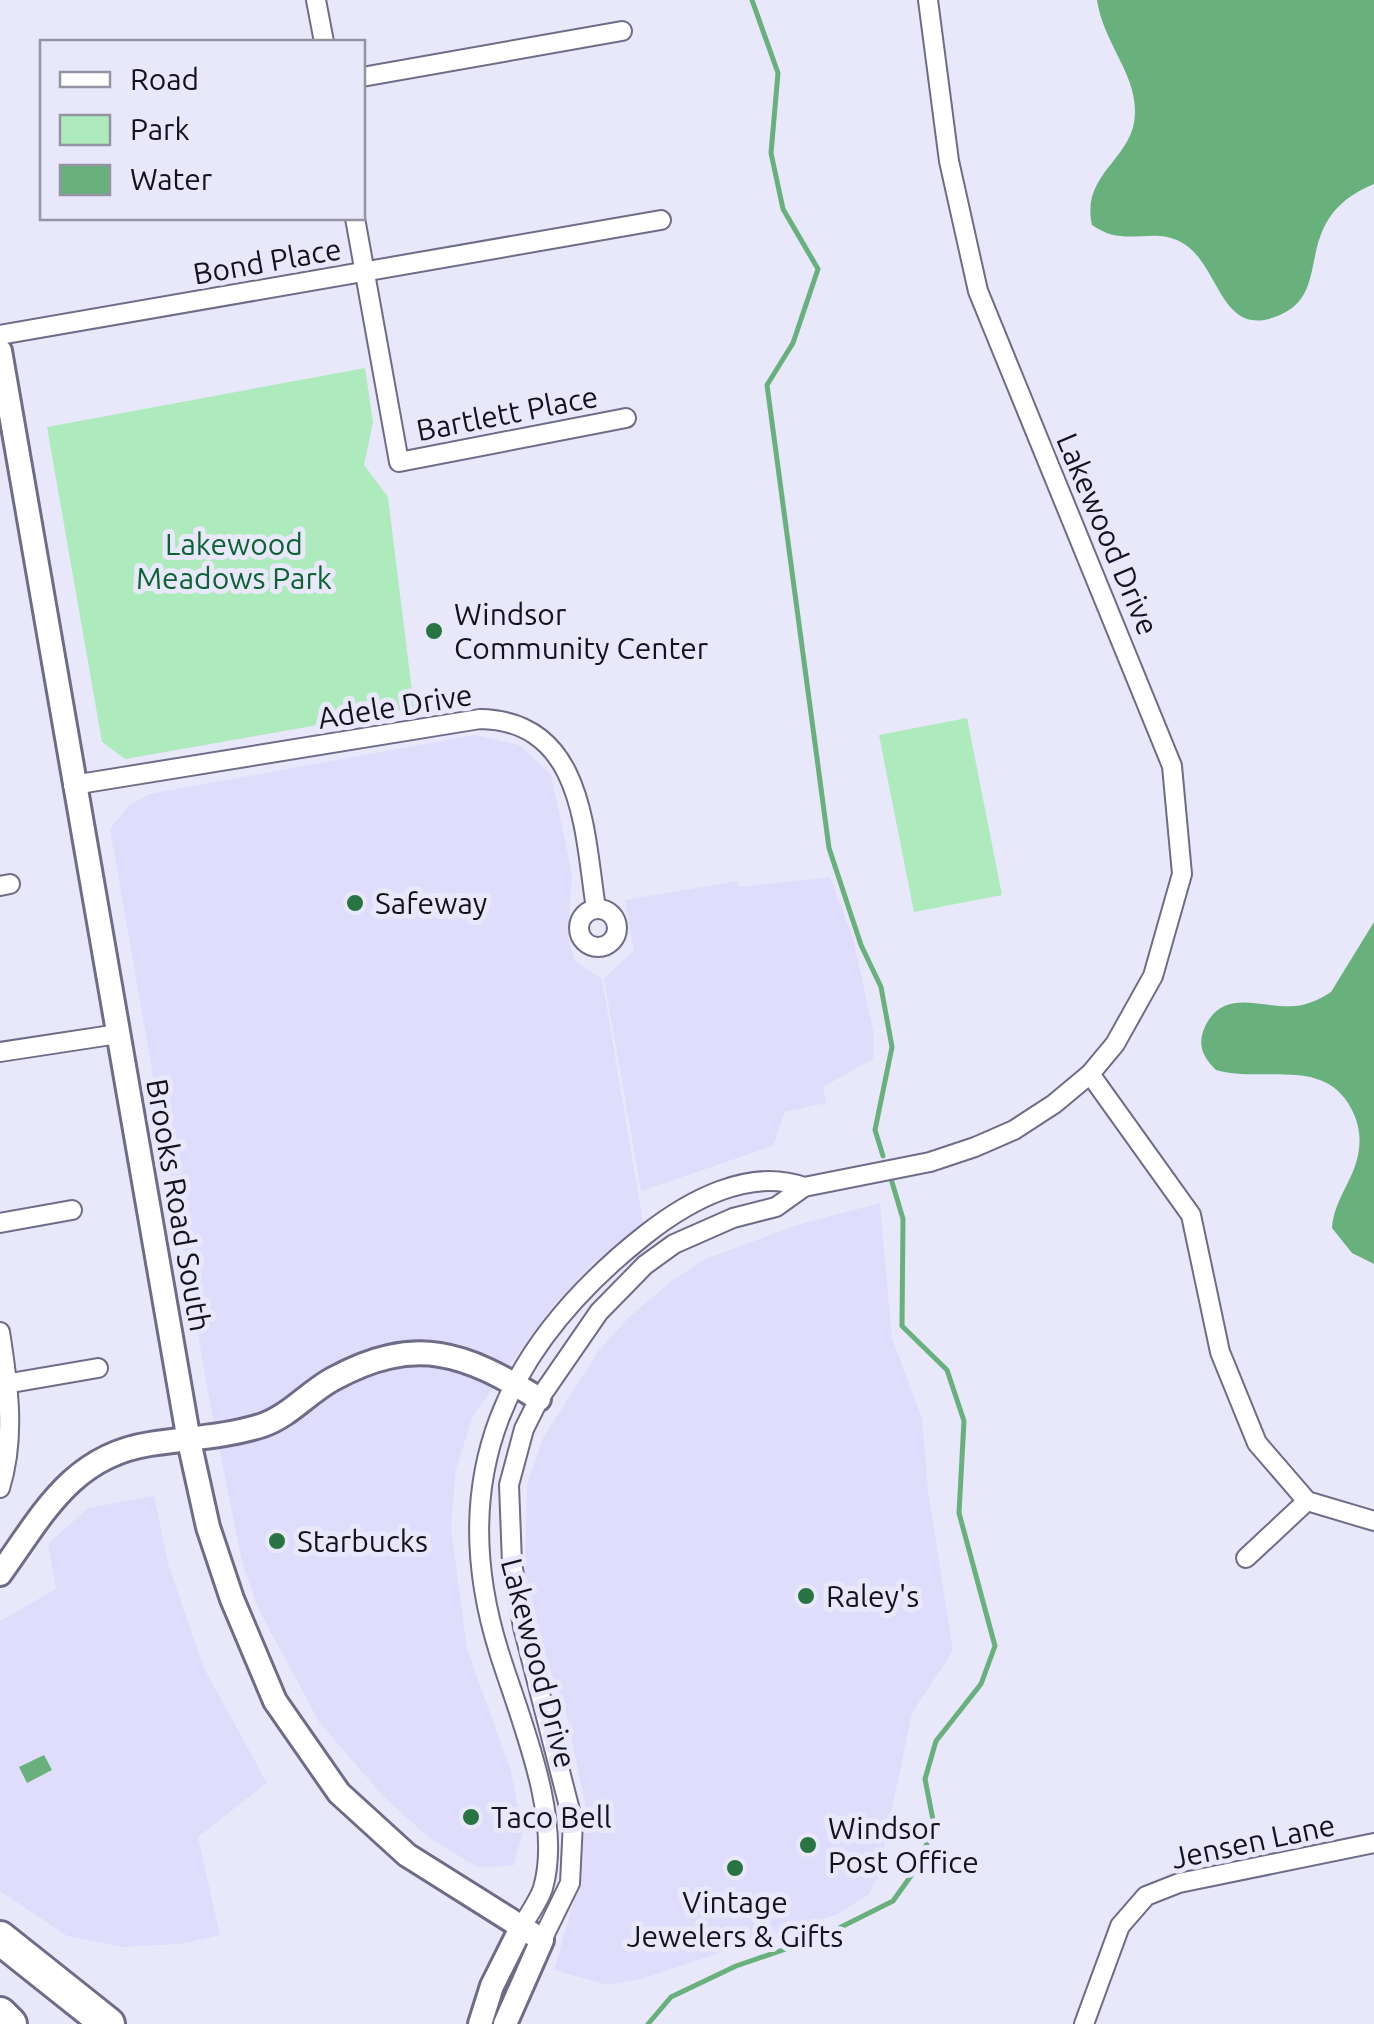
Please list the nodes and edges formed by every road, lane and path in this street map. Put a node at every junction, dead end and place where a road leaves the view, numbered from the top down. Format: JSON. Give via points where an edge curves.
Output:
{"nodes":[{"id":1,"x":316,"y":0,"type":"edge"},
{"id":2,"x":928,"y":0,"type":"edge"},
{"id":3,"x":622,"y":31,"type":"dead end"},
{"id":4,"x":324,"y":40,"type":"edge"},
{"id":5,"x":365,"y":76,"type":"edge"},
{"id":6,"x":355,"y":220,"type":"edge"},
{"id":7,"x":661,"y":220,"type":"dead end"},
{"id":8,"x":365,"y":272,"type":"junction"},
{"id":9,"x":0,"y":335,"type":"edge"},
{"id":10,"x":0,"y":350,"type":"edge"},
{"id":11,"x":5,"y":402,"type":"edge"},
{"id":12,"x":626,"y":418,"type":"dead end"},
{"id":13,"x":72,"y":785,"type":"junction"},
{"id":14,"x":596,"y":909,"type":"dead end"},
{"id":15,"x":118,"y":1034,"type":"junction"},
{"id":16,"x":0,"y":1052,"type":"edge"},
{"id":17,"x":1090,"y":1074,"type":"junction"},
{"id":18,"x":804,"y":1187,"type":"junction"},
{"id":19,"x":72,"y":1210,"type":"dead end"},
{"id":20,"x":0,"y":1223,"type":"edge"},
{"id":21,"x":0,"y":1332,"type":"edge"},
{"id":22,"x":98,"y":1368,"type":"dead end"},
{"id":23,"x":514,"y":1383,"type":"junction"},
{"id":24,"x":4,"y":1384,"type":"edge"},
{"id":25,"x":539,"y":1399,"type":"junction"},
{"id":26,"x":189,"y":1440,"type":"junction"},
{"id":27,"x":0,"y":1488,"type":"edge"},
{"id":28,"x":1308,"y":1501,"type":"junction"},
{"id":29,"x":1374,"y":1521,"type":"edge"},
{"id":30,"x":1246,"y":1558,"type":"dead end"},
{"id":31,"x":0,"y":1574,"type":"edge"},
{"id":32,"x":1374,"y":1843,"type":"edge"},
{"id":33,"x":521,"y":1928,"type":"junction"},
{"id":34,"x":0,"y":1938,"type":"edge"},
{"id":35,"x":542,"y":1940,"type":"junction"},
{"id":36,"x":0,"y":2014,"type":"edge"},
{"id":37,"x":10,"y":2024,"type":"edge"},
{"id":38,"x":108,"y":2024,"type":"edge"},
{"id":39,"x":480,"y":2024,"type":"edge"},
{"id":40,"x":505,"y":2024,"type":"edge"},
{"id":41,"x":1084,"y":2024,"type":"edge"}],
"edges":[{"from":1,"to":4,"type":"street"},
{"from":2,"to":17,"type":"street","name":"Lakewood Drive","via":[[949,161],[978,291],[1172,766],[1182,874],[1154,976]]},
{"from":3,"to":5,"type":"street"},
{"from":6,"to":8,"type":"street"},
{"from":7,"to":8,"type":"street","name":"Bond Place"},
{"from":8,"to":9,"type":"street","name":"Bond Place"},
{"from":8,"to":12,"type":"street","name":"Bartlett Place","via":[[399,462]]},
{"from":10,"to":11,"type":"street","name":"Brooks Road South"},
{"from":11,"to":13,"type":"street","name":"Brooks Road South"},
{"from":13,"to":14,"type":"street","name":"Adele Drive","via":[[480,719],[509,720],[555,752],[571,779]]},
{"from":13,"to":15,"type":"street","name":"Brooks Road South"},
{"from":15,"to":16,"type":"street"},
{"from":15,"to":26,"type":"street","name":"Brooks Road South"},
{"from":17,"to":18,"type":"street","name":"Lakewood Drive","via":[[1014,1130],[975,1147]]},
{"from":17,"to":28,"type":"street","via":[[1190,1215],[1220,1352],[1249,1424],[1257,1443]]},
{"from":18,"to":23,"type":"street","name":"Lakewood Drive","via":[[779,1178],[728,1188],[674,1214],[592,1277]]},
{"from":18,"to":25,"type":"street","name":"Lakewood Drive","via":[[776,1207],[674,1244],[645,1265],[599,1312]]},
{"from":19,"to":20,"type":"street"},
{"from":21,"to":24,"type":"street"},
{"from":22,"to":24,"type":"street"},
{"from":23,"to":25,"type":"street"},
{"from":23,"to":26,"type":"street","via":[[437,1352],[396,1356],[334,1378],[268,1423]]},
{"from":23,"to":33,"type":"street","name":"Lakewood Drive","via":[[483,1466],[479,1552],[486,1608],[541,1788],[547,1848],[542,1888]]},
{"from":24,"to":27,"type":"street","via":[[10,1447]]},
{"from":25,"to":35,"type":"street","name":"Lakewood Drive","via":[[509,1486],[512,1563],[573,1822],[570,1883]]},
{"from":26,"to":31,"type":"street","via":[[148,1444],[86,1470],[52,1497]]},
{"from":26,"to":33,"type":"street","name":"Brooks Road South","via":[[208,1527],[238,1616],[269,1689],[306,1751],[339,1793],[407,1855]]},
{"from":28,"to":29,"type":"street"},
{"from":28,"to":30,"type":"street"},
{"from":32,"to":41,"type":"street","name":"Jensen Lane","via":[[1179,1883],[1146,1896],[1120,1926]]},
{"from":33,"to":35,"type":"street","name":"Brooks Road South"},
{"from":33,"to":39,"type":"street","name":"Lakewood Drive"},
{"from":34,"to":38,"type":"highway"},
{"from":35,"to":40,"type":"street","name":"Lakewood Drive"},
{"from":36,"to":37,"type":"highway"}]}
